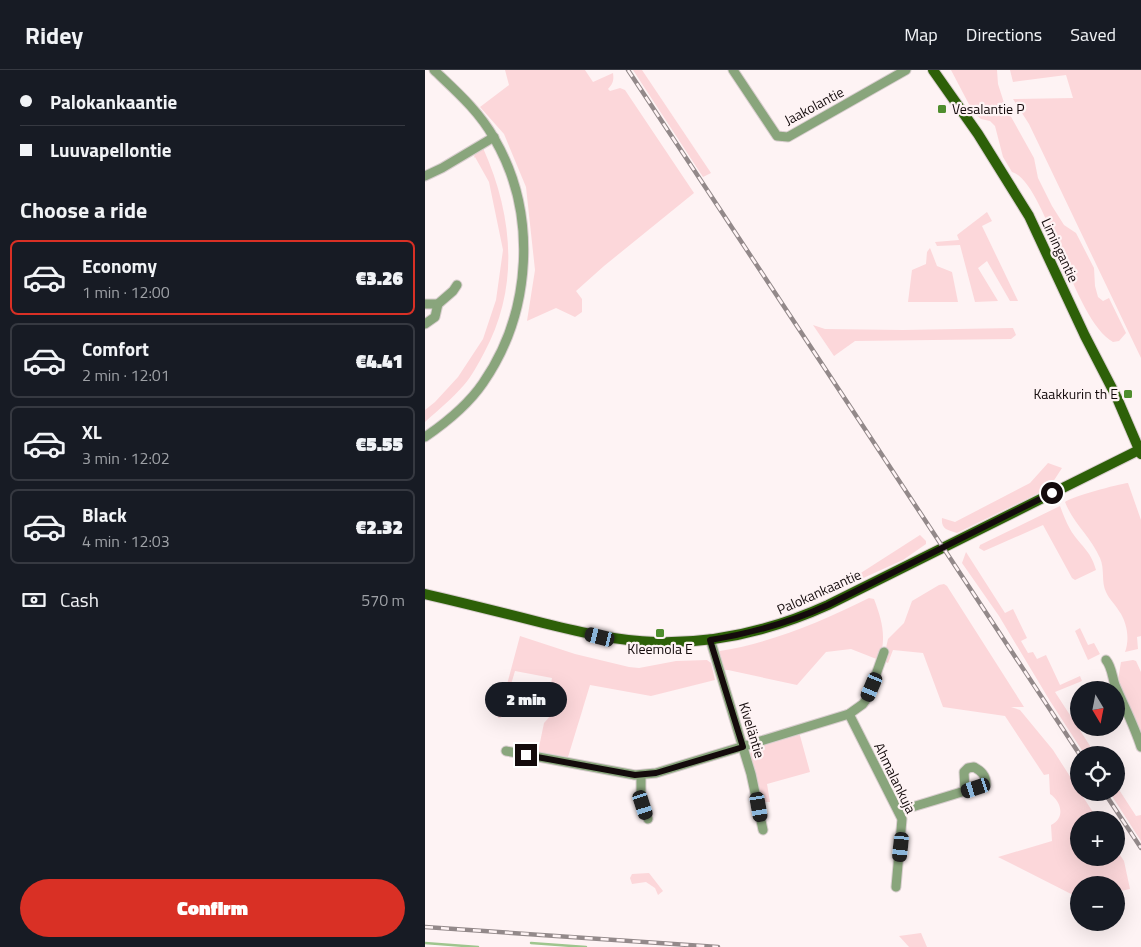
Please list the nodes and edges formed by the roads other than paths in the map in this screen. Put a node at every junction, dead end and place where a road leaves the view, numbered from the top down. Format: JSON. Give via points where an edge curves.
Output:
{"nodes":[{"id":1,"x":434,"y":70,"type":"edge"},
{"id":2,"x":733,"y":70,"type":"edge"},
{"id":3,"x":905,"y":70,"type":"edge"},
{"id":4,"x":933,"y":70,"type":"edge"},
{"id":5,"x":495,"y":138,"type":"junction"},
{"id":6,"x":425,"y":176,"type":"edge"},
{"id":7,"x":457,"y":285,"type":"dead end"},
{"id":8,"x":425,"y":304,"type":"edge"},
{"id":9,"x":438,"y":304,"type":"junction"},
{"id":10,"x":425,"y":324,"type":"edge"},
{"id":11,"x":425,"y":437,"type":"edge"},
{"id":12,"x":1140,"y":451,"type":"edge"},
{"id":13,"x":425,"y":594,"type":"edge"},
{"id":14,"x":710,"y":640,"type":"junction"},
{"id":15,"x":884,"y":652,"type":"dead end"},
{"id":16,"x":1106,"y":660,"type":"dead end"},
{"id":17,"x":849,"y":714,"type":"junction"},
{"id":18,"x":743,"y":747,"type":"junction"},
{"id":19,"x":1141,"y":747,"type":"edge"},
{"id":20,"x":506,"y":751,"type":"dead end"},
{"id":21,"x":641,"y":775,"type":"junction"},
{"id":22,"x":965,"y":791,"type":"dead end"},
{"id":23,"x":899,"y":811,"type":"junction"},
{"id":24,"x":648,"y":819,"type":"dead end"},
{"id":25,"x":763,"y":830,"type":"dead end"},
{"id":26,"x":896,"y":887,"type":"dead end"}],
"edges":[{"from":1,"to":5,"type":"street","via":[[475,108]]},
{"from":2,"to":3,"type":"street","name":"Jaakolantie","via":[[777,136],[788,137]]},
{"from":4,"to":12,"type":"main road","name":"Limingantie","via":[[1029,216]]},
{"from":5,"to":6,"type":"street"},
{"from":5,"to":11,"type":"street","via":[[517,190],[522,215],[524,257],[520,297],[506,342],[483,384],[449,421]]},
{"from":7,"to":9,"type":"street"},
{"from":8,"to":9,"type":"street"},
{"from":9,"to":10,"type":"street","via":[[435,317]]},
{"from":12,"to":14,"type":"main road","name":"Palokankaantie","via":[[828,605],[779,625]]},
{"from":13,"to":14,"type":"main road","name":"Palokankaantie","via":[[600,637],[653,642]]},
{"from":14,"to":18,"type":"street","name":"Kiveläntie"},
{"from":15,"to":17,"type":"street","via":[[868,697]]},
{"from":16,"to":19,"type":"street"},
{"from":17,"to":18,"type":"street"},
{"from":17,"to":23,"type":"street","name":"Ahmalankuja"},
{"from":18,"to":21,"type":"street"},
{"from":18,"to":25,"type":"street","name":"Kiveläntie"},
{"from":20,"to":21,"type":"street"},
{"from":21,"to":24,"type":"street","via":[[641,793]]},
{"from":22,"to":23,"type":"street"},
{"from":23,"to":26,"type":"street","name":"Ahmalankuja","via":[[903,830]]}]}
